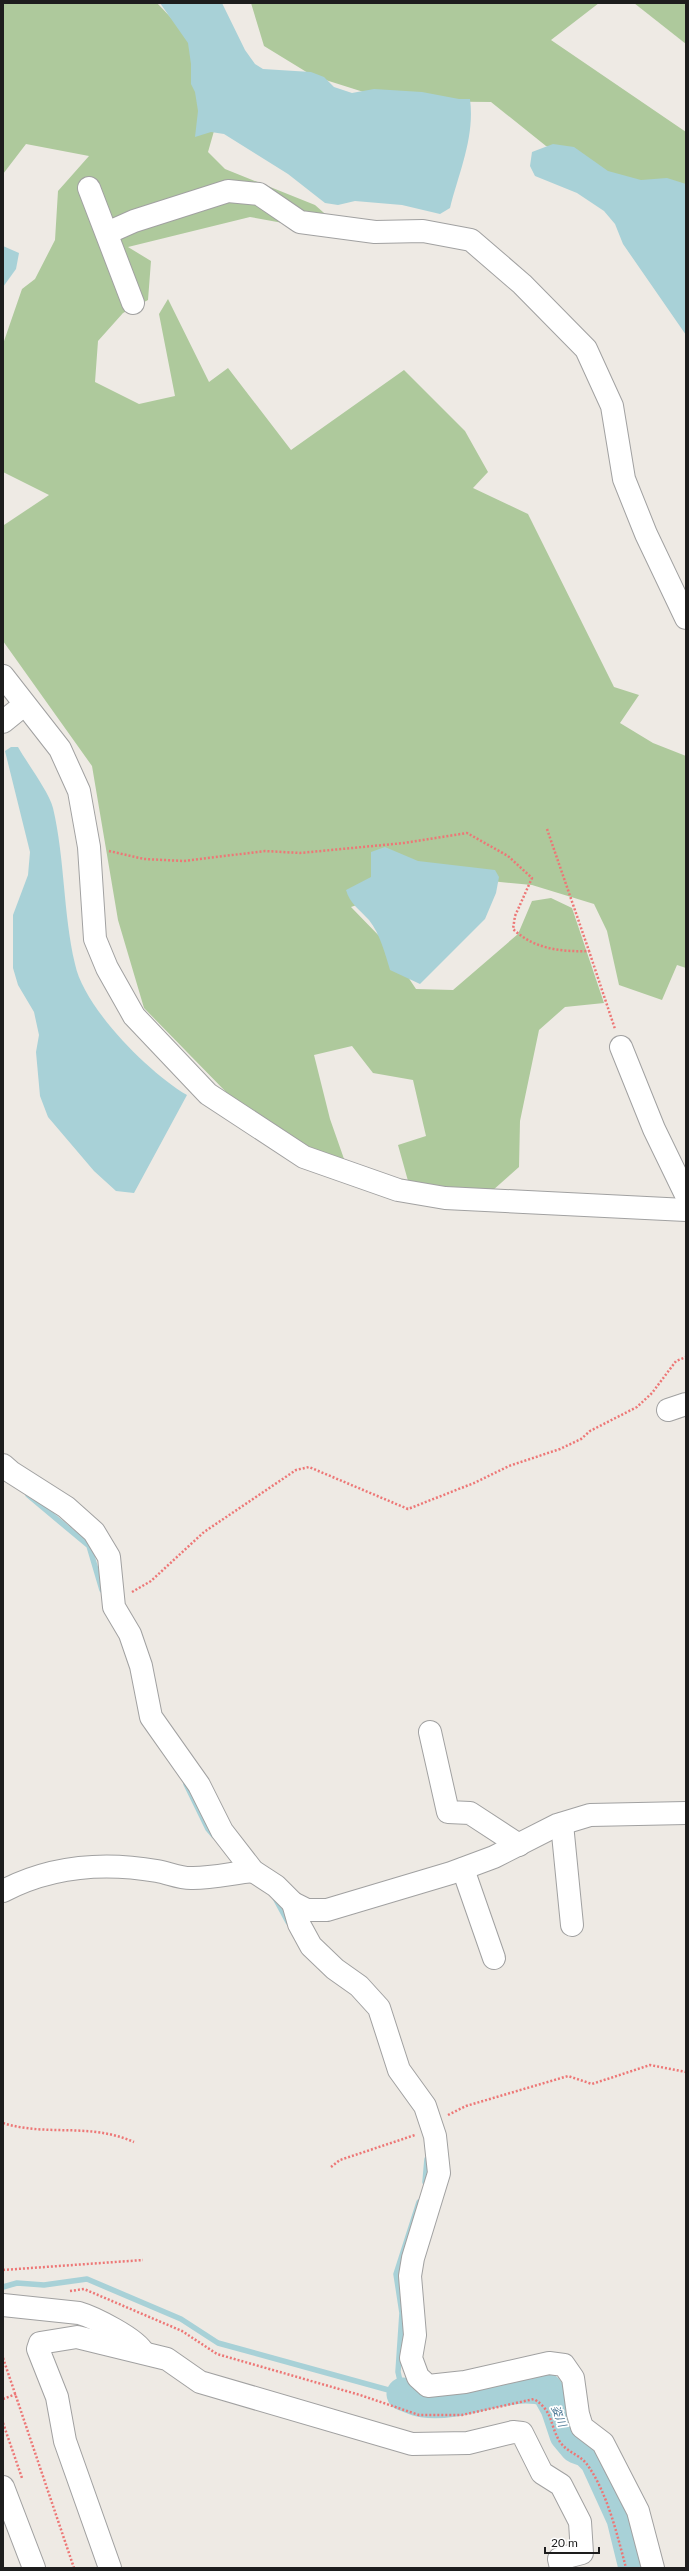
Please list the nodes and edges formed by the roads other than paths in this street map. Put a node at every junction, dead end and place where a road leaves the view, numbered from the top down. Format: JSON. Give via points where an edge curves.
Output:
{"nodes":[{"id":1,"x":89,"y":188,"type":"dead end"},
{"id":2,"x":107,"y":233,"type":"junction"},
{"id":3,"x":133,"y":302,"type":"dead end"},
{"id":4,"x":686,"y":618,"type":"edge"},
{"id":5,"x":3,"y":676,"type":"edge"},
{"id":6,"x":24,"y":705,"type":"junction"},
{"id":7,"x":3,"y":722,"type":"edge"},
{"id":8,"x":620,"y":1047,"type":"road end"},
{"id":9,"x":686,"y":1195,"type":"edge"},
{"id":10,"x":686,"y":1210,"type":"edge"},
{"id":11,"x":3,"y":1465,"type":"edge"},
{"id":12,"x":430,"y":1732,"type":"dead end"},
{"id":13,"x":686,"y":1813,"type":"edge"},
{"id":14,"x":562,"y":1824,"type":"junction"},
{"id":15,"x":519,"y":1845,"type":"junction"},
{"id":16,"x":463,"y":1869,"type":"junction"},
{"id":17,"x":253,"y":1871,"type":"junction"},
{"id":18,"x":3,"y":1891,"type":"edge"},
{"id":19,"x":293,"y":1903,"type":"junction"},
{"id":20,"x":572,"y":1925,"type":"dead end"},
{"id":21,"x":494,"y":1958,"type":"dead end"},
{"id":22,"x":3,"y":2305,"type":"edge"},
{"id":23,"x":144,"y":2355,"type":"junction"},
{"id":24,"x":3,"y":2487,"type":"edge"},
{"id":25,"x":34,"y":2568,"type":"edge"},
{"id":26,"x":110,"y":2568,"type":"edge"},
{"id":27,"x":562,"y":2568,"type":"edge"},
{"id":28,"x":652,"y":2568,"type":"edge"}],
"edges":[{"from":1,"to":2,"type":"street"},
{"from":2,"to":3,"type":"street"},
{"from":2,"to":4,"type":"street","via":[[134,221],[228,191],[258,194],[300,222],[375,232],[423,231],[471,240],[522,284],[586,349],[612,406],[624,478],[646,534]]},
{"from":5,"to":6,"type":"street"},
{"from":6,"to":7,"type":"street"},
{"from":6,"to":10,"type":"street","via":[[60,749],[79,791],[89,847],[95,939],[107,968],[134,1016],[208,1094],[304,1157],[398,1190],[445,1198]]},
{"from":8,"to":9,"type":"street","via":[[654,1129]]},
{"from":11,"to":17,"type":"street","via":[[66,1507],[94,1532],[109,1557],[114,1607],[130,1634],[141,1666],[151,1717],[199,1785],[222,1831]]},
{"from":12,"to":15,"type":"street","via":[[448,1812],[470,1813]]},
{"from":13,"to":14,"type":"street","via":[[590,1815]]},
{"from":14,"to":15,"type":"street"},
{"from":14,"to":20,"type":"street"},
{"from":15,"to":16,"type":"street"},
{"from":16,"to":19,"type":"street","via":[[327,1910],[307,1910]]},
{"from":16,"to":21,"type":"street"},
{"from":17,"to":18,"type":"street","via":[[191,1878],[158,1871],[118,1867],[75,1868],[25,1879]]},
{"from":17,"to":19,"type":"street","via":[[276,1886]]},
{"from":19,"to":28,"type":"street","via":[[299,1924],[311,1946],[335,1969],[359,1986],[379,2008],[399,2070],[424,2106],[432,2127],[439,2173],[410,2276],[415,2334],[411,2358],[418,2377],[428,2386],[465,2382],[550,2363],[564,2365],[574,2378],[582,2426],[603,2443],[638,2511]]},
{"from":22,"to":23,"type":"street","via":[[91,2316],[142,2349]]},
{"from":23,"to":26,"type":"street","via":[[77,2337],[40,2343],[38,2350],[57,2397],[65,2441]]},
{"from":23,"to":27,"type":"street","via":[[167,2359],[200,2382],[412,2444],[468,2443],[513,2432],[522,2433],[542,2473],[561,2485],[580,2522],[582,2553],[559,2559]]},
{"from":24,"to":25,"type":"street"}]}
